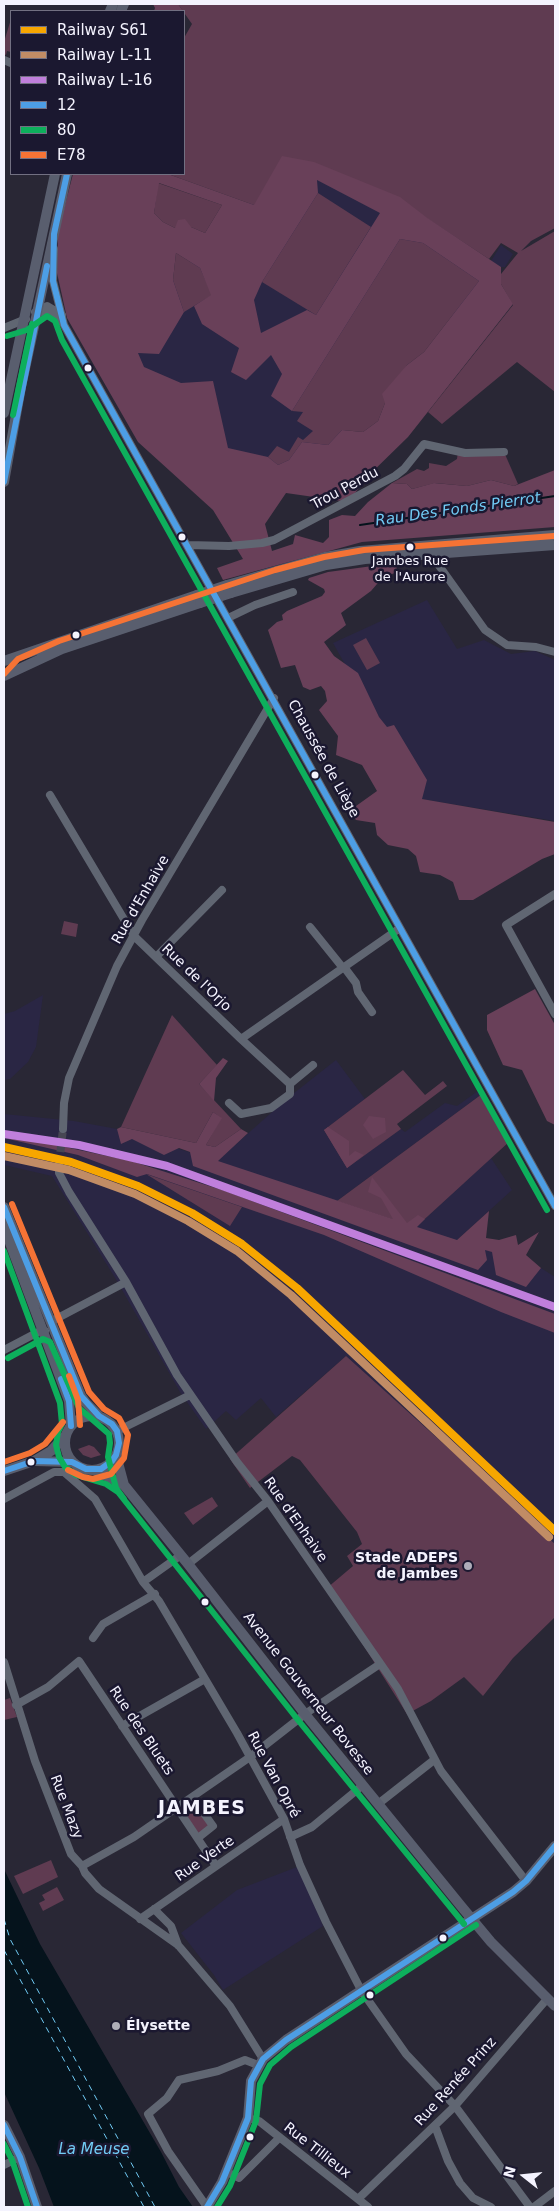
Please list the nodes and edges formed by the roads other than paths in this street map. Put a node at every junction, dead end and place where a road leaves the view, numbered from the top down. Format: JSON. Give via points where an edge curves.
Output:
{"nodes":[{"id":1,"x":55,"y":175,"type":"edge"},
{"id":2,"x":67,"y":175,"type":"edge"},
{"id":3,"x":54,"y":234,"type":"junction"},
{"id":4,"x":37,"y":311,"type":"junction"},
{"id":5,"x":62,"y":315,"type":"junction"},
{"id":6,"x":23,"y":322,"type":"junction"},
{"id":7,"x":64,"y":326,"type":"junction"},
{"id":8,"x":4,"y":328,"type":"edge"},
{"id":9,"x":4,"y":413,"type":"edge"},
{"id":10,"x":504,"y":452,"type":"dead end"},
{"id":11,"x":4,"y":482,"type":"edge"},
{"id":12,"x":555,"y":535,"type":"edge"},
{"id":13,"x":188,"y":545,"type":"junction"},
{"id":14,"x":555,"y":545,"type":"edge"},
{"id":15,"x":433,"y":549,"type":"junction"},
{"id":16,"x":293,"y":592,"type":"dead end"},
{"id":17,"x":198,"y":599,"type":"junction"},
{"id":18,"x":228,"y":618,"type":"junction"},
{"id":19,"x":555,"y":652,"type":"edge"},
{"id":20,"x":4,"y":653,"type":"edge"},
{"id":21,"x":25,"y":653,"type":"junction"},
{"id":22,"x":4,"y":661,"type":"edge"},
{"id":23,"x":22,"y":667,"type":"junction"},
{"id":24,"x":4,"y":676,"type":"edge"},
{"id":25,"x":4,"y":686,"type":"edge"},
{"id":26,"x":274,"y":698,"type":"junction"},
{"id":27,"x":50,"y":795,"type":"dead end"},
{"id":28,"x":222,"y":890,"type":"dead end"},
{"id":29,"x":555,"y":894,"type":"edge"},
{"id":30,"x":310,"y":927,"type":"dead end"},
{"id":31,"x":400,"y":928,"type":"junction"},
{"id":32,"x":134,"y":936,"type":"junction"},
{"id":33,"x":156,"y":958,"type":"junction"},
{"id":34,"x":343,"y":968,"type":"junction"},
{"id":35,"x":372,"y":1012,"type":"dead end"},
{"id":36,"x":555,"y":1014,"type":"edge"},
{"id":37,"x":241,"y":1039,"type":"junction"},
{"id":38,"x":313,"y":1065,"type":"dead end"},
{"id":39,"x":290,"y":1084,"type":"junction"},
{"id":40,"x":229,"y":1103,"type":"dead end"},
{"id":41,"x":63,"y":1129,"type":"tunnel mouth"},
{"id":42,"x":59,"y":1164,"type":"tunnel mouth"},
{"id":43,"x":4,"y":1206,"type":"edge"},
{"id":44,"x":555,"y":1206,"type":"edge"},
{"id":45,"x":4,"y":1227,"type":"edge"},
{"id":46,"x":126,"y":1282,"type":"junction"},
{"id":47,"x":52,"y":1322,"type":"junction"},
{"id":48,"x":42,"y":1330,"type":"junction"},
{"id":49,"x":57,"y":1335,"type":"junction"},
{"id":50,"x":4,"y":1350,"type":"edge"},
{"id":51,"x":190,"y":1395,"type":"junction"},
{"id":52,"x":99,"y":1416,"type":"junction"},
{"id":53,"x":68,"y":1430,"type":"junction"},
{"id":54,"x":117,"y":1431,"type":"junction"},
{"id":55,"x":116,"y":1455,"type":"junction"},
{"id":56,"x":34,"y":1461,"type":"junction"},
{"id":57,"x":72,"y":1462,"type":"junction"},
{"id":58,"x":94,"y":1470,"type":"junction"},
{"id":59,"x":4,"y":1472,"type":"edge"},
{"id":60,"x":124,"y":1485,"type":"junction"},
{"id":61,"x":4,"y":1499,"type":"edge"},
{"id":62,"x":268,"y":1501,"type":"junction"},
{"id":63,"x":181,"y":1555,"type":"junction"},
{"id":64,"x":188,"y":1564,"type":"junction"},
{"id":65,"x":143,"y":1582,"type":"junction"},
{"id":66,"x":154,"y":1594,"type":"junction"},
{"id":67,"x":93,"y":1638,"type":"dead end"},
{"id":68,"x":4,"y":1662,"type":"edge"},
{"id":69,"x":380,"y":1664,"type":"junction"},
{"id":70,"x":205,"y":1679,"type":"junction"},
{"id":71,"x":16,"y":1705,"type":"junction"},
{"id":72,"x":305,"y":1714,"type":"junction"},
{"id":73,"x":122,"y":1726,"type":"junction"},
{"id":74,"x":250,"y":1757,"type":"junction"},
{"id":75,"x":434,"y":1760,"type":"junction"},
{"id":76,"x":363,"y":1784,"type":"junction"},
{"id":77,"x":192,"y":1797,"type":"junction"},
{"id":78,"x":378,"y":1804,"type":"junction"},
{"id":79,"x":177,"y":1807,"type":"junction"},
{"id":80,"x":284,"y":1819,"type":"junction"},
{"id":81,"x":290,"y":1837,"type":"junction"},
{"id":82,"x":198,"y":1838,"type":"junction"},
{"id":83,"x":555,"y":1846,"type":"edge"},
{"id":84,"x":82,"y":1866,"type":"junction"},
{"id":85,"x":216,"y":1866,"type":"junction"},
{"id":86,"x":526,"y":1881,"type":"junction"},
{"id":87,"x":154,"y":1909,"type":"junction"},
{"id":88,"x":471,"y":1918,"type":"junction"},
{"id":89,"x":140,"y":1919,"type":"junction"},
{"id":90,"x":178,"y":1945,"type":"junction"},
{"id":91,"x":361,"y":1990,"type":"junction"},
{"id":92,"x":546,"y":1999,"type":"junction"},
{"id":93,"x":555,"y":2006,"type":"edge"},
{"id":94,"x":261,"y":2062,"type":"junction"},
{"id":95,"x":455,"y":2106,"type":"junction"},
{"id":96,"x":248,"y":2118,"type":"junction"},
{"id":97,"x":4,"y":2125,"type":"edge"},
{"id":98,"x":434,"y":2126,"type":"junction"},
{"id":99,"x":279,"y":2138,"type":"junction"},
{"id":100,"x":20,"y":2157,"type":"junction"},
{"id":101,"x":4,"y":2165,"type":"edge"},
{"id":102,"x":227,"y":2172,"type":"junction"},
{"id":103,"x":555,"y":2191,"type":"edge"},
{"id":104,"x":358,"y":2199,"type":"junction"},
{"id":105,"x":478,"y":2205,"type":"edge"},
{"id":106,"x":37,"y":2207,"type":"edge"},
{"id":107,"x":207,"y":2207,"type":"edge"},
{"id":108,"x":368,"y":2207,"type":"edge"},
{"id":109,"x":491,"y":2207,"type":"edge"},
{"id":110,"x":532,"y":2207,"type":"edge"}],
"edges":[{"from":1,"to":6,"type":"main road"},
{"from":2,"to":3,"type":"main road","name":"Chaussée de Liège"},
{"from":3,"to":4,"type":"main road"},
{"from":3,"to":5,"type":"street","name":"Chaussée de Liège","via":[[53,281]]},
{"from":4,"to":5,"type":"street","via":[[46,306]]},
{"from":4,"to":6,"type":"street"},
{"from":4,"to":7,"type":"street","name":"Chaussée de Liège","via":[[56,317]]},
{"from":4,"to":11,"type":"main road"},
{"from":5,"to":7,"type":"street","name":"Chaussée de Liège"},
{"from":6,"to":8,"type":"street"},
{"from":6,"to":9,"type":"main road"},
{"from":7,"to":13,"type":"street","name":"Chaussée de Liège"},
{"from":10,"to":13,"type":"street","name":"Trou Perdu","via":[[466,453],[424,444],[395,476],[274,540],[229,546]]},
{"from":12,"to":15,"type":"main road"},
{"from":13,"to":18,"type":"street","name":"Chaussée de Liège"},
{"from":14,"to":15,"type":"main road"},
{"from":15,"to":17,"type":"main road","bridge":true,"via":[[360,551],[325,558]]},
{"from":15,"to":19,"type":"street","via":[[435,560],[485,630],[507,645]]},
{"from":16,"to":18,"type":"street"},
{"from":17,"to":21,"type":"main road"},
{"from":17,"to":23,"type":"main road"},
{"from":18,"to":26,"type":"street","name":"Chaussée de Liège"},
{"from":20,"to":21,"type":"main road"},
{"from":21,"to":22,"type":"main road"},
{"from":23,"to":24,"type":"main road"},
{"from":23,"to":25,"type":"main road"},
{"from":26,"to":31,"type":"street","name":"Chaussée de Liège"},
{"from":26,"to":32,"type":"street","name":"Rue d'Enhaive"},
{"from":27,"to":32,"type":"street","name":"Rue de l'Orjo"},
{"from":28,"to":33,"type":"street"},
{"from":29,"to":36,"type":"street","via":[[506,925]]},
{"from":30,"to":34,"type":"street"},
{"from":31,"to":34,"type":"street"},
{"from":31,"to":44,"type":"street","name":"Chaussée de Liège"},
{"from":32,"to":33,"type":"street","name":"Rue de l'Orjo"},
{"from":32,"to":41,"type":"street","name":"Rue d'Enhaive","via":[[106,990],[69,1078]]},
{"from":33,"to":37,"type":"street","name":"Rue de l'Orjo"},
{"from":34,"to":35,"type":"street","via":[[356,983],[358,992]]},
{"from":34,"to":37,"type":"street"},
{"from":37,"to":39,"type":"street","name":"Rue de l'Orjo"},
{"from":38,"to":39,"type":"street"},
{"from":39,"to":40,"type":"street","via":[[290,1094],[271,1108],[241,1114]]},
{"from":42,"to":46,"type":"street","name":"Rue d'Enhaive","via":[[59,1173],[69,1192]]},
{"from":43,"to":47,"type":"main road"},
{"from":45,"to":48,"type":"main road"},
{"from":46,"to":47,"type":"street"},
{"from":46,"to":51,"type":"street","name":"Rue d'Enhaive","via":[[154,1337]]},
{"from":47,"to":49,"type":"main road"},
{"from":48,"to":49,"type":"street"},
{"from":48,"to":50,"type":"street"},
{"from":48,"to":53,"type":"main road","via":[[69,1401]]},
{"from":49,"to":52,"type":"main road","via":[[81,1396]]},
{"from":51,"to":54,"type":"street"},
{"from":51,"to":62,"type":"street","name":"Rue d'Enhaive"},
{"from":52,"to":53,"type":"main road","via":[[84,1416]]},
{"from":52,"to":54,"type":"main road"},
{"from":53,"to":56,"type":"main road","via":[[51,1451]]},
{"from":53,"to":57,"type":"main road","via":[[65,1444]]},
{"from":54,"to":55,"type":"main road"},
{"from":55,"to":58,"type":"main road","via":[[107,1466]]},
{"from":55,"to":60,"type":"main road","name":"Avenue Gouverneur Bovesse"},
{"from":56,"to":57,"type":"main road"},
{"from":56,"to":59,"type":"main road"},
{"from":57,"to":58,"type":"main road"},
{"from":58,"to":60,"type":"main road","name":"Avenue Gouverneur Bovesse"},
{"from":60,"to":63,"type":"main road","name":"Avenue Gouverneur Bovesse"},
{"from":61,"to":65,"type":"street","name":"Rue Van Opré","via":[[54,1472],[64,1472],[95,1499]]},
{"from":62,"to":64,"type":"street"},
{"from":62,"to":69,"type":"street","name":"Rue d'Enhaive"},
{"from":63,"to":64,"type":"main road","name":"Avenue Gouverneur Bovesse"},
{"from":63,"to":65,"type":"street"},
{"from":64,"to":72,"type":"main road","name":"Avenue Gouverneur Bovesse"},
{"from":65,"to":66,"type":"street","name":"Rue Van Opré"},
{"from":66,"to":67,"type":"street","via":[[103,1624]]},
{"from":66,"to":70,"type":"street","name":"Rue Van Opré"},
{"from":68,"to":71,"type":"street","name":"Rue Mazy"},
{"from":69,"to":72,"type":"street"},
{"from":69,"to":75,"type":"street","name":"Rue d'Enhaive","via":[[398,1689]]},
{"from":70,"to":73,"type":"street"},
{"from":70,"to":74,"type":"street","name":"Rue Van Opré"},
{"from":71,"to":73,"type":"street","name":"Rue des Bluets","via":[[48,1687],[79,1661]]},
{"from":71,"to":84,"type":"street","name":"Rue Mazy","via":[[71,1854]]},
{"from":72,"to":74,"type":"street"},
{"from":72,"to":76,"type":"main road","name":"Avenue Gouverneur Bovesse"},
{"from":73,"to":79,"type":"street","name":"Rue des Bluets"},
{"from":74,"to":77,"type":"street"},
{"from":74,"to":80,"type":"street","name":"Rue Van Opré"},
{"from":75,"to":78,"type":"street"},
{"from":75,"to":86,"type":"street","name":"Rue d'Enhaive"},
{"from":76,"to":78,"type":"main road","name":"Avenue Gouverneur Bovesse"},
{"from":76,"to":81,"type":"street","via":[[312,1827]]},
{"from":77,"to":79,"type":"street"},
{"from":77,"to":82,"type":"street","via":[[213,1826]]},
{"from":78,"to":88,"type":"main road","name":"Avenue Gouverneur Bovesse"},
{"from":79,"to":82,"type":"street","name":"Rue des Bluets"},
{"from":79,"to":84,"type":"street","via":[[134,1837]]},
{"from":80,"to":81,"type":"street","name":"Rue Van Opré"},
{"from":80,"to":85,"type":"street","name":"Rue Verte"},
{"from":81,"to":91,"type":"street","name":"Rue Van Opré","via":[[326,1922]]},
{"from":82,"to":85,"type":"street","name":"Rue des Bluets"},
{"from":83,"to":86,"type":"main road"},
{"from":84,"to":89,"type":"street","name":"Rue Mazy","via":[[99,1888]]},
{"from":85,"to":87,"type":"street","name":"Rue Verte"},
{"from":86,"to":88,"type":"main road"},
{"from":87,"to":89,"type":"street","name":"Rue Verte"},
{"from":87,"to":90,"type":"street","name":"Rue Mazy","via":[[171,1926]]},
{"from":88,"to":91,"type":"main road"},
{"from":88,"to":92,"type":"main road","name":"Avenue Gouverneur Bovesse"},
{"from":89,"to":90,"type":"street","name":"Rue Mazy"},
{"from":90,"to":94,"type":"street","name":"Rue Mazy","via":[[230,2006]]},
{"from":91,"to":94,"type":"main road","via":[[286,2040]]},
{"from":91,"to":95,"type":"street","name":"Rue Van Opré","via":[[406,2054]]},
{"from":92,"to":93,"type":"main road","name":"Avenue Gouverneur Bovesse"},
{"from":92,"to":95,"type":"street","name":"Rue Renée Prinz"},
{"from":94,"to":96,"type":"main road","via":[[249,2089]]},
{"from":94,"to":107,"type":"street","via":[[245,2060],[218,2071],[179,2080],[167,2098],[148,2114],[168,2151]]},
{"from":95,"to":98,"type":"street","name":"Rue Renée Prinz"},
{"from":95,"to":110,"type":"street","name":"Rue Van Opré"},
{"from":96,"to":99,"type":"street","name":"Rue Tillieux","via":[[259,2121]]},
{"from":96,"to":102,"type":"main road"},
{"from":97,"to":100,"type":"main road"},
{"from":98,"to":104,"type":"street","name":"Rue Renée Prinz"},
{"from":98,"to":105,"type":"street","via":[[454,2174]]},
{"from":99,"to":102,"type":"street","via":[[239,2178]]},
{"from":99,"to":104,"type":"street","name":"Rue Tillieux"},
{"from":100,"to":101,"type":"street"},
{"from":100,"to":106,"type":"main road"},
{"from":102,"to":107,"type":"main road"},
{"from":103,"to":110,"type":"street"},
{"from":104,"to":108,"type":"street","name":"Rue Tillieux"},
{"from":105,"to":109,"type":"street"}]}
